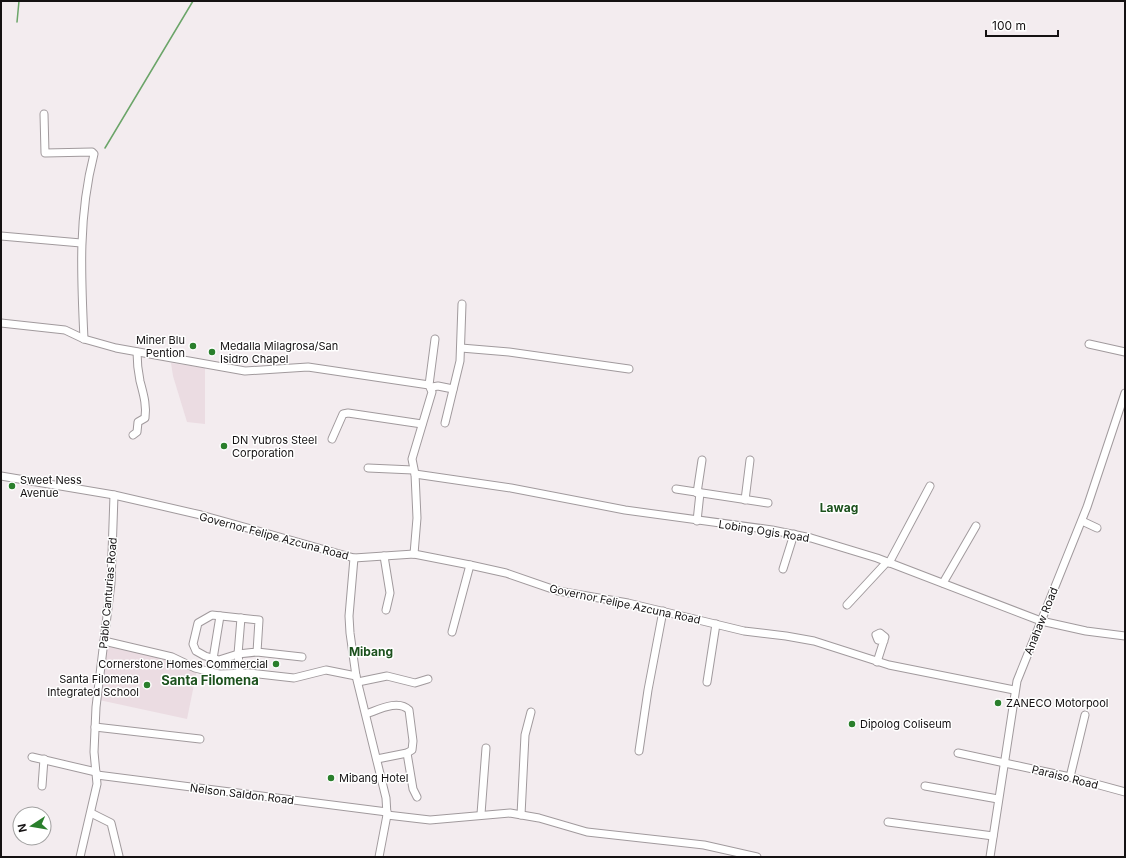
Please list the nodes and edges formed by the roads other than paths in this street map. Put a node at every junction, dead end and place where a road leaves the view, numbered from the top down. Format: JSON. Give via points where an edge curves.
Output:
{"nodes":[{"id":1,"x":44,"y":114,"type":"dead end"},
{"id":2,"x":1,"y":236,"type":"edge"},
{"id":3,"x":80,"y":243,"type":"junction"},
{"id":4,"x":462,"y":304,"type":"dead end"},
{"id":5,"x":1,"y":323,"type":"edge"},
{"id":6,"x":435,"y":338,"type":"dead end"},
{"id":7,"x":84,"y":339,"type":"junction"},
{"id":8,"x":1089,"y":344,"type":"dead end"},
{"id":9,"x":461,"y":348,"type":"junction"},
{"id":10,"x":137,"y":352,"type":"junction"},
{"id":11,"x":1125,"y":352,"type":"edge"},
{"id":12,"x":629,"y":369,"type":"dead end"},
{"id":13,"x":431,"y":386,"type":"junction"},
{"id":14,"x":453,"y":388,"type":"junction"},
{"id":15,"x":1125,"y":393,"type":"edge"},
{"id":16,"x":445,"y":423,"type":"dead end"},
{"id":17,"x":422,"y":424,"type":"junction"},
{"id":18,"x":133,"y":435,"type":"dead end"},
{"id":19,"x":332,"y":439,"type":"dead end"},
{"id":20,"x":702,"y":460,"type":"dead end"},
{"id":21,"x":750,"y":460,"type":"dead end"},
{"id":22,"x":368,"y":468,"type":"dead end"},
{"id":23,"x":414,"y":472,"type":"junction"},
{"id":24,"x":1,"y":476,"type":"edge"},
{"id":25,"x":930,"y":486,"type":"dead end"},
{"id":26,"x":676,"y":489,"type":"dead end"},
{"id":27,"x":699,"y":493,"type":"junction"},
{"id":28,"x":114,"y":495,"type":"junction"},
{"id":29,"x":745,"y":500,"type":"junction"},
{"id":30,"x":768,"y":503,"type":"dead end"},
{"id":31,"x":697,"y":520,"type":"junction"},
{"id":32,"x":1082,"y":521,"type":"junction"},
{"id":33,"x":976,"y":526,"type":"dead end"},
{"id":34,"x":1097,"y":528,"type":"dead end"},
{"id":35,"x":794,"y":534,"type":"junction"},
{"id":36,"x":414,"y":554,"type":"junction"},
{"id":37,"x":384,"y":556,"type":"junction"},
{"id":38,"x":354,"y":558,"type":"junction"},
{"id":39,"x":887,"y":563,"type":"junction"},
{"id":40,"x":470,"y":565,"type":"junction"},
{"id":41,"x":783,"y":569,"type":"dead end"},
{"id":42,"x":943,"y":583,"type":"junction"},
{"id":43,"x":847,"y":605,"type":"dead end"},
{"id":44,"x":386,"y":610,"type":"dead end"},
{"id":45,"x":663,"y":611,"type":"junction"},
{"id":46,"x":220,"y":616,"type":"junction"},
{"id":47,"x":241,"y":618,"type":"junction"},
{"id":48,"x":1041,"y":621,"type":"junction"},
{"id":49,"x":716,"y":624,"type":"junction"},
{"id":50,"x":452,"y":632,"type":"dead end"},
{"id":51,"x":1125,"y":636,"type":"edge"},
{"id":52,"x":884,"y":641,"type":"dead end"},
{"id":53,"x":104,"y":642,"type":"junction"},
{"id":54,"x":257,"y":652,"type":"junction"},
{"id":55,"x":238,"y":654,"type":"junction"},
{"id":56,"x":302,"y":656,"type":"dead end"},
{"id":57,"x":213,"y":659,"type":"junction"},
{"id":58,"x":877,"y":662,"type":"junction"},
{"id":59,"x":240,"y":673,"type":"junction"},
{"id":60,"x":357,"y":679,"type":"junction"},
{"id":61,"x":428,"y":679,"type":"dead end"},
{"id":62,"x":706,"y":682,"type":"dead end"},
{"id":63,"x":1014,"y":690,"type":"junction"},
{"id":64,"x":531,"y":712,"type":"dead end"},
{"id":65,"x":366,"y":714,"type":"junction"},
{"id":66,"x":1084,"y":715,"type":"dead end"},
{"id":67,"x":95,"y":727,"type":"junction"},
{"id":68,"x":200,"y":739,"type":"dead end"},
{"id":69,"x":486,"y":748,"type":"dead end"},
{"id":70,"x":639,"y":751,"type":"dead end"},
{"id":71,"x":408,"y":753,"type":"junction"},
{"id":72,"x":958,"y":753,"type":"dead end"},
{"id":73,"x":32,"y":757,"type":"dead end"},
{"id":74,"x":44,"y":759,"type":"junction"},
{"id":75,"x":377,"y":759,"type":"junction"},
{"id":76,"x":1004,"y":762,"type":"junction"},
{"id":77,"x":97,"y":773,"type":"junction"},
{"id":78,"x":1070,"y":777,"type":"junction"},
{"id":79,"x":42,"y":786,"type":"dead end"},
{"id":80,"x":925,"y":786,"type":"dead end"},
{"id":81,"x":1125,"y":792,"type":"edge"},
{"id":82,"x":417,"y":797,"type":"dead end"},
{"id":83,"x":998,"y":799,"type":"junction"},
{"id":84,"x":91,"y":813,"type":"junction"},
{"id":85,"x":387,"y":814,"type":"junction"},
{"id":86,"x":481,"y":814,"type":"junction"},
{"id":87,"x":521,"y":814,"type":"junction"},
{"id":88,"x":888,"y":822,"type":"dead end"},
{"id":89,"x":993,"y":836,"type":"junction"},
{"id":90,"x":119,"y":856,"type":"dead end"},
{"id":91,"x":80,"y":857,"type":"edge"},
{"id":92,"x":378,"y":857,"type":"edge"},
{"id":93,"x":757,"y":857,"type":"edge"},
{"id":94,"x":990,"y":857,"type":"edge"}],
"edges":[{"from":1,"to":3,"type":"street","via":[[45,154],[94,154],[85,190]]},
{"from":2,"to":3,"type":"street"},
{"from":3,"to":7,"type":"street"},
{"from":4,"to":9,"type":"street"},
{"from":5,"to":7,"type":"street","via":[[65,330]]},
{"from":6,"to":13,"type":"street"},
{"from":7,"to":10,"type":"street"},
{"from":8,"to":11,"type":"street"},
{"from":9,"to":12,"type":"street"},
{"from":9,"to":14,"type":"street"},
{"from":10,"to":13,"type":"street","via":[[245,371],[308,367]]},
{"from":10,"to":18,"type":"street","via":[[146,411],[145,418],[138,422],[137,432]]},
{"from":13,"to":14,"type":"street"},
{"from":13,"to":17,"type":"street","via":[[432,392]]},
{"from":14,"to":16,"type":"street"},
{"from":15,"to":32,"type":"street","name":"Anahaw Road"},
{"from":17,"to":19,"type":"street","via":[[348,413],[343,414]]},
{"from":17,"to":23,"type":"street","via":[[412,458]]},
{"from":20,"to":27,"type":"street"},
{"from":21,"to":29,"type":"street"},
{"from":22,"to":23,"type":"street","name":"Lobing Ogis Road"},
{"from":23,"to":31,"type":"street","name":"Lobing Ogis Road","via":[[625,510]]},
{"from":23,"to":36,"type":"street","via":[[417,528]]},
{"from":24,"to":28,"type":"street","name":"Governor Felipe Azcuna Road"},
{"from":25,"to":39,"type":"street"},
{"from":26,"to":27,"type":"street"},
{"from":27,"to":29,"type":"street"},
{"from":27,"to":31,"type":"street"},
{"from":28,"to":38,"type":"street","name":"Governor Felipe Azcuna Road","via":[[201,515]]},
{"from":28,"to":53,"type":"street","name":"Pablo Canturias Road","via":[[114,549]]},
{"from":29,"to":30,"type":"street"},
{"from":31,"to":35,"type":"street","name":"Lobing Ogis Road"},
{"from":32,"to":34,"type":"street"},
{"from":32,"to":48,"type":"street","name":"Anahaw Road"},
{"from":33,"to":42,"type":"street"},
{"from":35,"to":39,"type":"street","name":"Lobing Ogis Road"},
{"from":35,"to":41,"type":"street"},
{"from":36,"to":37,"type":"street","name":"Governor Felipe Azcuna Road"},
{"from":36,"to":40,"type":"street","name":"Governor Felipe Azcuna Road"},
{"from":37,"to":38,"type":"street","name":"Governor Felipe Azcuna Road"},
{"from":37,"to":44,"type":"street","via":[[390,593]]},
{"from":38,"to":60,"type":"street","via":[[348,616]]},
{"from":39,"to":42,"type":"street","name":"Lobing Ogis Road"},
{"from":39,"to":43,"type":"street"},
{"from":40,"to":45,"type":"street","name":"Governor Felipe Azcuna Road","via":[[506,573],[558,591]]},
{"from":40,"to":50,"type":"street"},
{"from":42,"to":48,"type":"street","name":"Lobing Ogis Road"},
{"from":45,"to":49,"type":"street","name":"Governor Felipe Azcuna Road"},
{"from":45,"to":70,"type":"street"},
{"from":46,"to":47,"type":"street"},
{"from":46,"to":57,"type":"street"},
{"from":46,"to":57,"type":"street","via":[[212,615],[198,623],[193,644],[196,651]]},
{"from":47,"to":54,"type":"street","via":[[259,620]]},
{"from":47,"to":55,"type":"street"},
{"from":48,"to":51,"type":"street","name":"Lobing Ogis Road"},
{"from":48,"to":63,"type":"street","name":"Anahaw Road"},
{"from":49,"to":58,"type":"street","name":"Governor Felipe Azcuna Road","via":[[744,631],[814,641]]},
{"from":49,"to":62,"type":"street"},
{"from":52,"to":58,"type":"street"},
{"from":53,"to":59,"type":"street","via":[[172,658],[209,673]]},
{"from":53,"to":67,"type":"street","name":"Pablo Canturias Road"},
{"from":54,"to":55,"type":"street"},
{"from":54,"to":56,"type":"street"},
{"from":55,"to":57,"type":"street","via":[[219,660]]},
{"from":55,"to":59,"type":"street"},
{"from":58,"to":63,"type":"street","name":"Governor Felipe Azcuna Road"},
{"from":59,"to":60,"type":"street","via":[[294,678],[326,670]]},
{"from":60,"to":61,"type":"street","via":[[387,676],[415,682]]},
{"from":60,"to":65,"type":"street"},
{"from":63,"to":76,"type":"street","name":"Anahaw Road"},
{"from":64,"to":87,"type":"street","via":[[525,735]]},
{"from":65,"to":71,"type":"street","via":[[395,705],[409,710],[413,741],[412,750]]},
{"from":65,"to":75,"type":"street"},
{"from":66,"to":78,"type":"street"},
{"from":67,"to":68,"type":"street"},
{"from":67,"to":77,"type":"street","name":"Pablo Canturias Road"},
{"from":69,"to":86,"type":"street"},
{"from":71,"to":75,"type":"street"},
{"from":71,"to":82,"type":"street","via":[[413,789]]},
{"from":72,"to":76,"type":"street","name":"Paraiso Road"},
{"from":73,"to":74,"type":"street","name":"Nelson Saldon Road"},
{"from":74,"to":77,"type":"street","name":"Nelson Saldon Road"},
{"from":74,"to":79,"type":"street"},
{"from":75,"to":85,"type":"street"},
{"from":76,"to":78,"type":"street","name":"Paraiso Road"},
{"from":76,"to":83,"type":"street","name":"Anahaw Road"},
{"from":77,"to":84,"type":"street","name":"Pablo Canturias Road"},
{"from":77,"to":85,"type":"street","name":"Nelson Saldon Road"},
{"from":78,"to":81,"type":"street","name":"Paraiso Road"},
{"from":80,"to":83,"type":"street"},
{"from":83,"to":89,"type":"street","name":"Anahaw Road"},
{"from":84,"to":90,"type":"street","via":[[111,823]]},
{"from":84,"to":91,"type":"street","name":"Pablo Canturias Road"},
{"from":85,"to":86,"type":"street","name":"Nelson Saldon Road","via":[[430,820]]},
{"from":85,"to":92,"type":"street"},
{"from":86,"to":87,"type":"street","name":"Nelson Saldon Road"},
{"from":87,"to":93,"type":"street","name":"Nelson Saldon Road","via":[[587,832],[704,845]]},
{"from":88,"to":89,"type":"street"},
{"from":89,"to":94,"type":"street","name":"Anahaw Road"}]}
